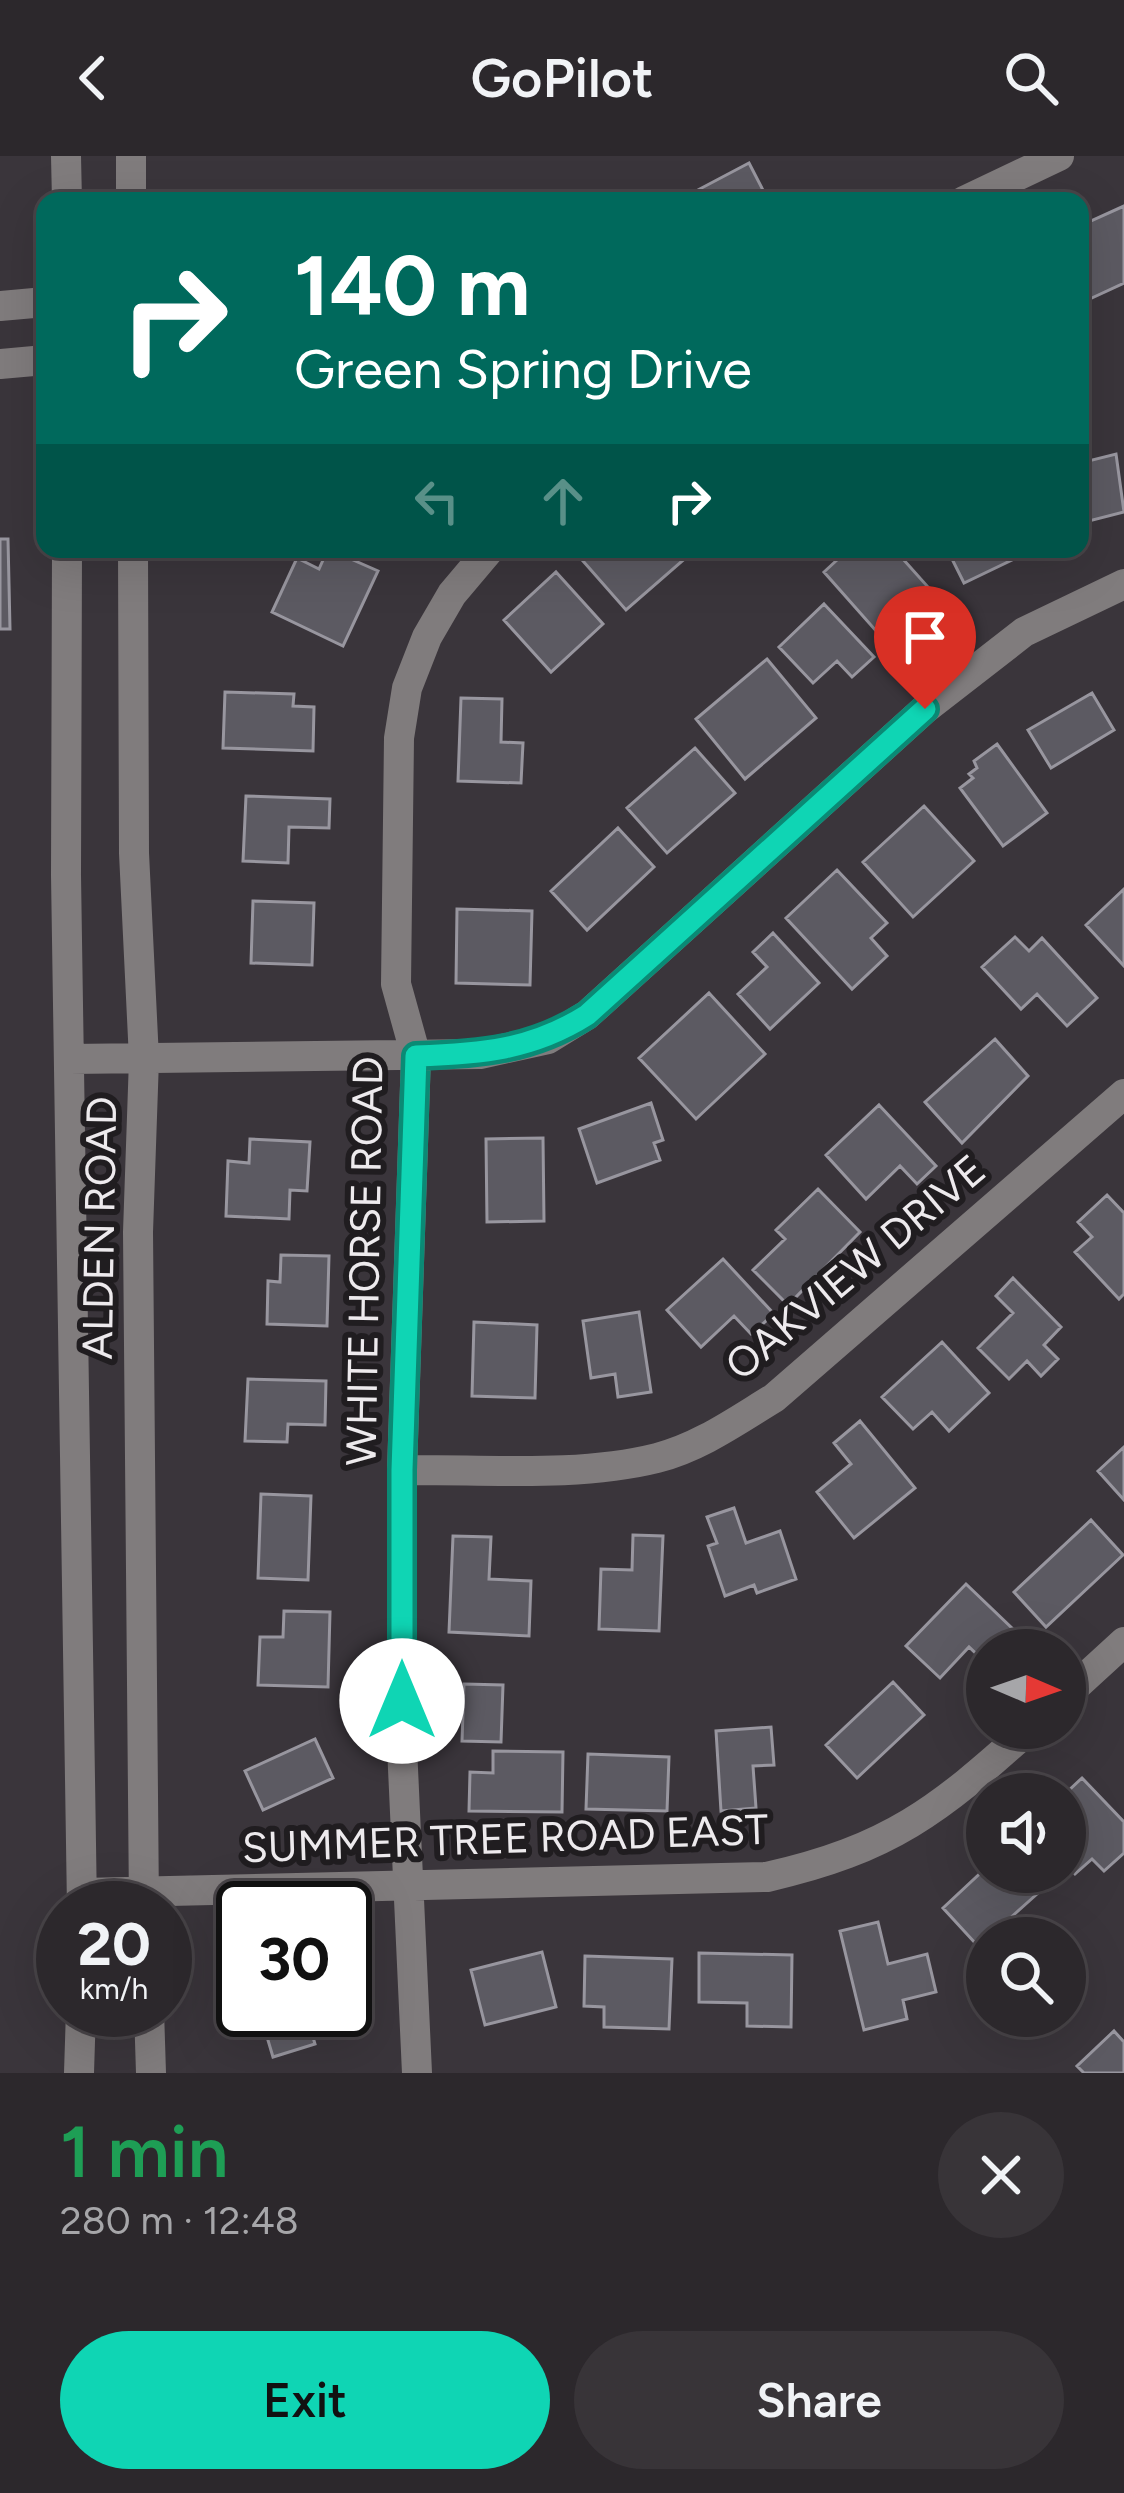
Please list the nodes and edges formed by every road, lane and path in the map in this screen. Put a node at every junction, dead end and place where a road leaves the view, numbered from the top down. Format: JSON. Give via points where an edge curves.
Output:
{"nodes":[{"id":1,"x":66,"y":156,"type":"edge"},
{"id":2,"x":131,"y":156,"type":"edge"},
{"id":3,"x":1059,"y":156,"type":"edge"},
{"id":4,"x":67,"y":192,"type":"edge"},
{"id":5,"x":131,"y":192,"type":"edge"},
{"id":6,"x":983,"y":192,"type":"edge"},
{"id":7,"x":36,"y":303,"type":"edge"},
{"id":8,"x":0,"y":306,"type":"edge"},
{"id":9,"x":36,"y":361,"type":"edge"},
{"id":10,"x":0,"y":364,"type":"edge"},
{"id":11,"x":68,"y":558,"type":"edge"},
{"id":12,"x":133,"y":558,"type":"edge"},
{"id":13,"x":482,"y":558,"type":"edge"},
{"id":14,"x":1124,"y":584,"type":"edge"},
{"id":15,"x":416,"y":1056,"type":"junction"},
{"id":16,"x":144,"y":1059,"type":"junction"},
{"id":17,"x":70,"y":1060,"type":"junction"},
{"id":18,"x":1124,"y":1094,"type":"edge"},
{"id":19,"x":402,"y":1470,"type":"junction"},
{"id":20,"x":1124,"y":1642,"type":"edge"},
{"id":21,"x":1086,"y":1677,"type":"edge"},
{"id":22,"x":1007,"y":1749,"type":"edge"},
{"id":23,"x":83,"y":1881,"type":"edge"},
{"id":24,"x":144,"y":1881,"type":"edge"},
{"id":25,"x":408,"y":1887,"type":"junction"},
{"id":26,"x":192,"y":1897,"type":"edge"},
{"id":27,"x":81,"y":2037,"type":"edge"},
{"id":28,"x":150,"y":2037,"type":"edge"},
{"id":29,"x":80,"y":2073,"type":"edge"},
{"id":30,"x":151,"y":2073,"type":"edge"},
{"id":31,"x":417,"y":2073,"type":"edge"}],
"edges":[{"from":1,"to":4,"type":"street"},
{"from":2,"to":5,"type":"street"},
{"from":3,"to":6,"type":"street"},
{"from":7,"to":8,"type":"street"},
{"from":9,"to":10,"type":"street"},
{"from":11,"to":17,"type":"street","name":"ALDEN ROAD"},
{"from":12,"to":16,"type":"street","name":"ALDEN ROAD"},
{"from":13,"to":15,"type":"street","name":"WHITE HORSE ROAD","via":[[428,637],[406,688],[399,738],[396,984]]},
{"from":14,"to":15,"type":"street","via":[[1024,632],[925,709],[587,1015],[518,1048]]},
{"from":15,"to":16,"type":"street"},
{"from":15,"to":19,"type":"street","name":"WHITE HORSE ROAD"},
{"from":16,"to":17,"type":"street"},
{"from":16,"to":24,"type":"street","name":"ALDEN ROAD"},
{"from":17,"to":23,"type":"street","name":"ALDEN ROAD"},
{"from":18,"to":19,"type":"street","name":"OAKVIEW DRIVE","via":[[774,1398],[709,1438],[656,1458],[592,1467]]},
{"from":19,"to":25,"type":"street","name":"WHITE HORSE ROAD"},
{"from":20,"to":21,"type":"street"},
{"from":22,"to":25,"type":"street","name":"SUMMER TREE ROAD EAST","via":[[902,1831],[842,1860],[767,1877]]},
{"from":25,"to":26,"type":"street","name":"SUMMER TREE ROAD EAST"},
{"from":25,"to":31,"type":"street","name":"WHITE HORSE ROAD"},
{"from":27,"to":29,"type":"street"},
{"from":28,"to":30,"type":"street"}]}
